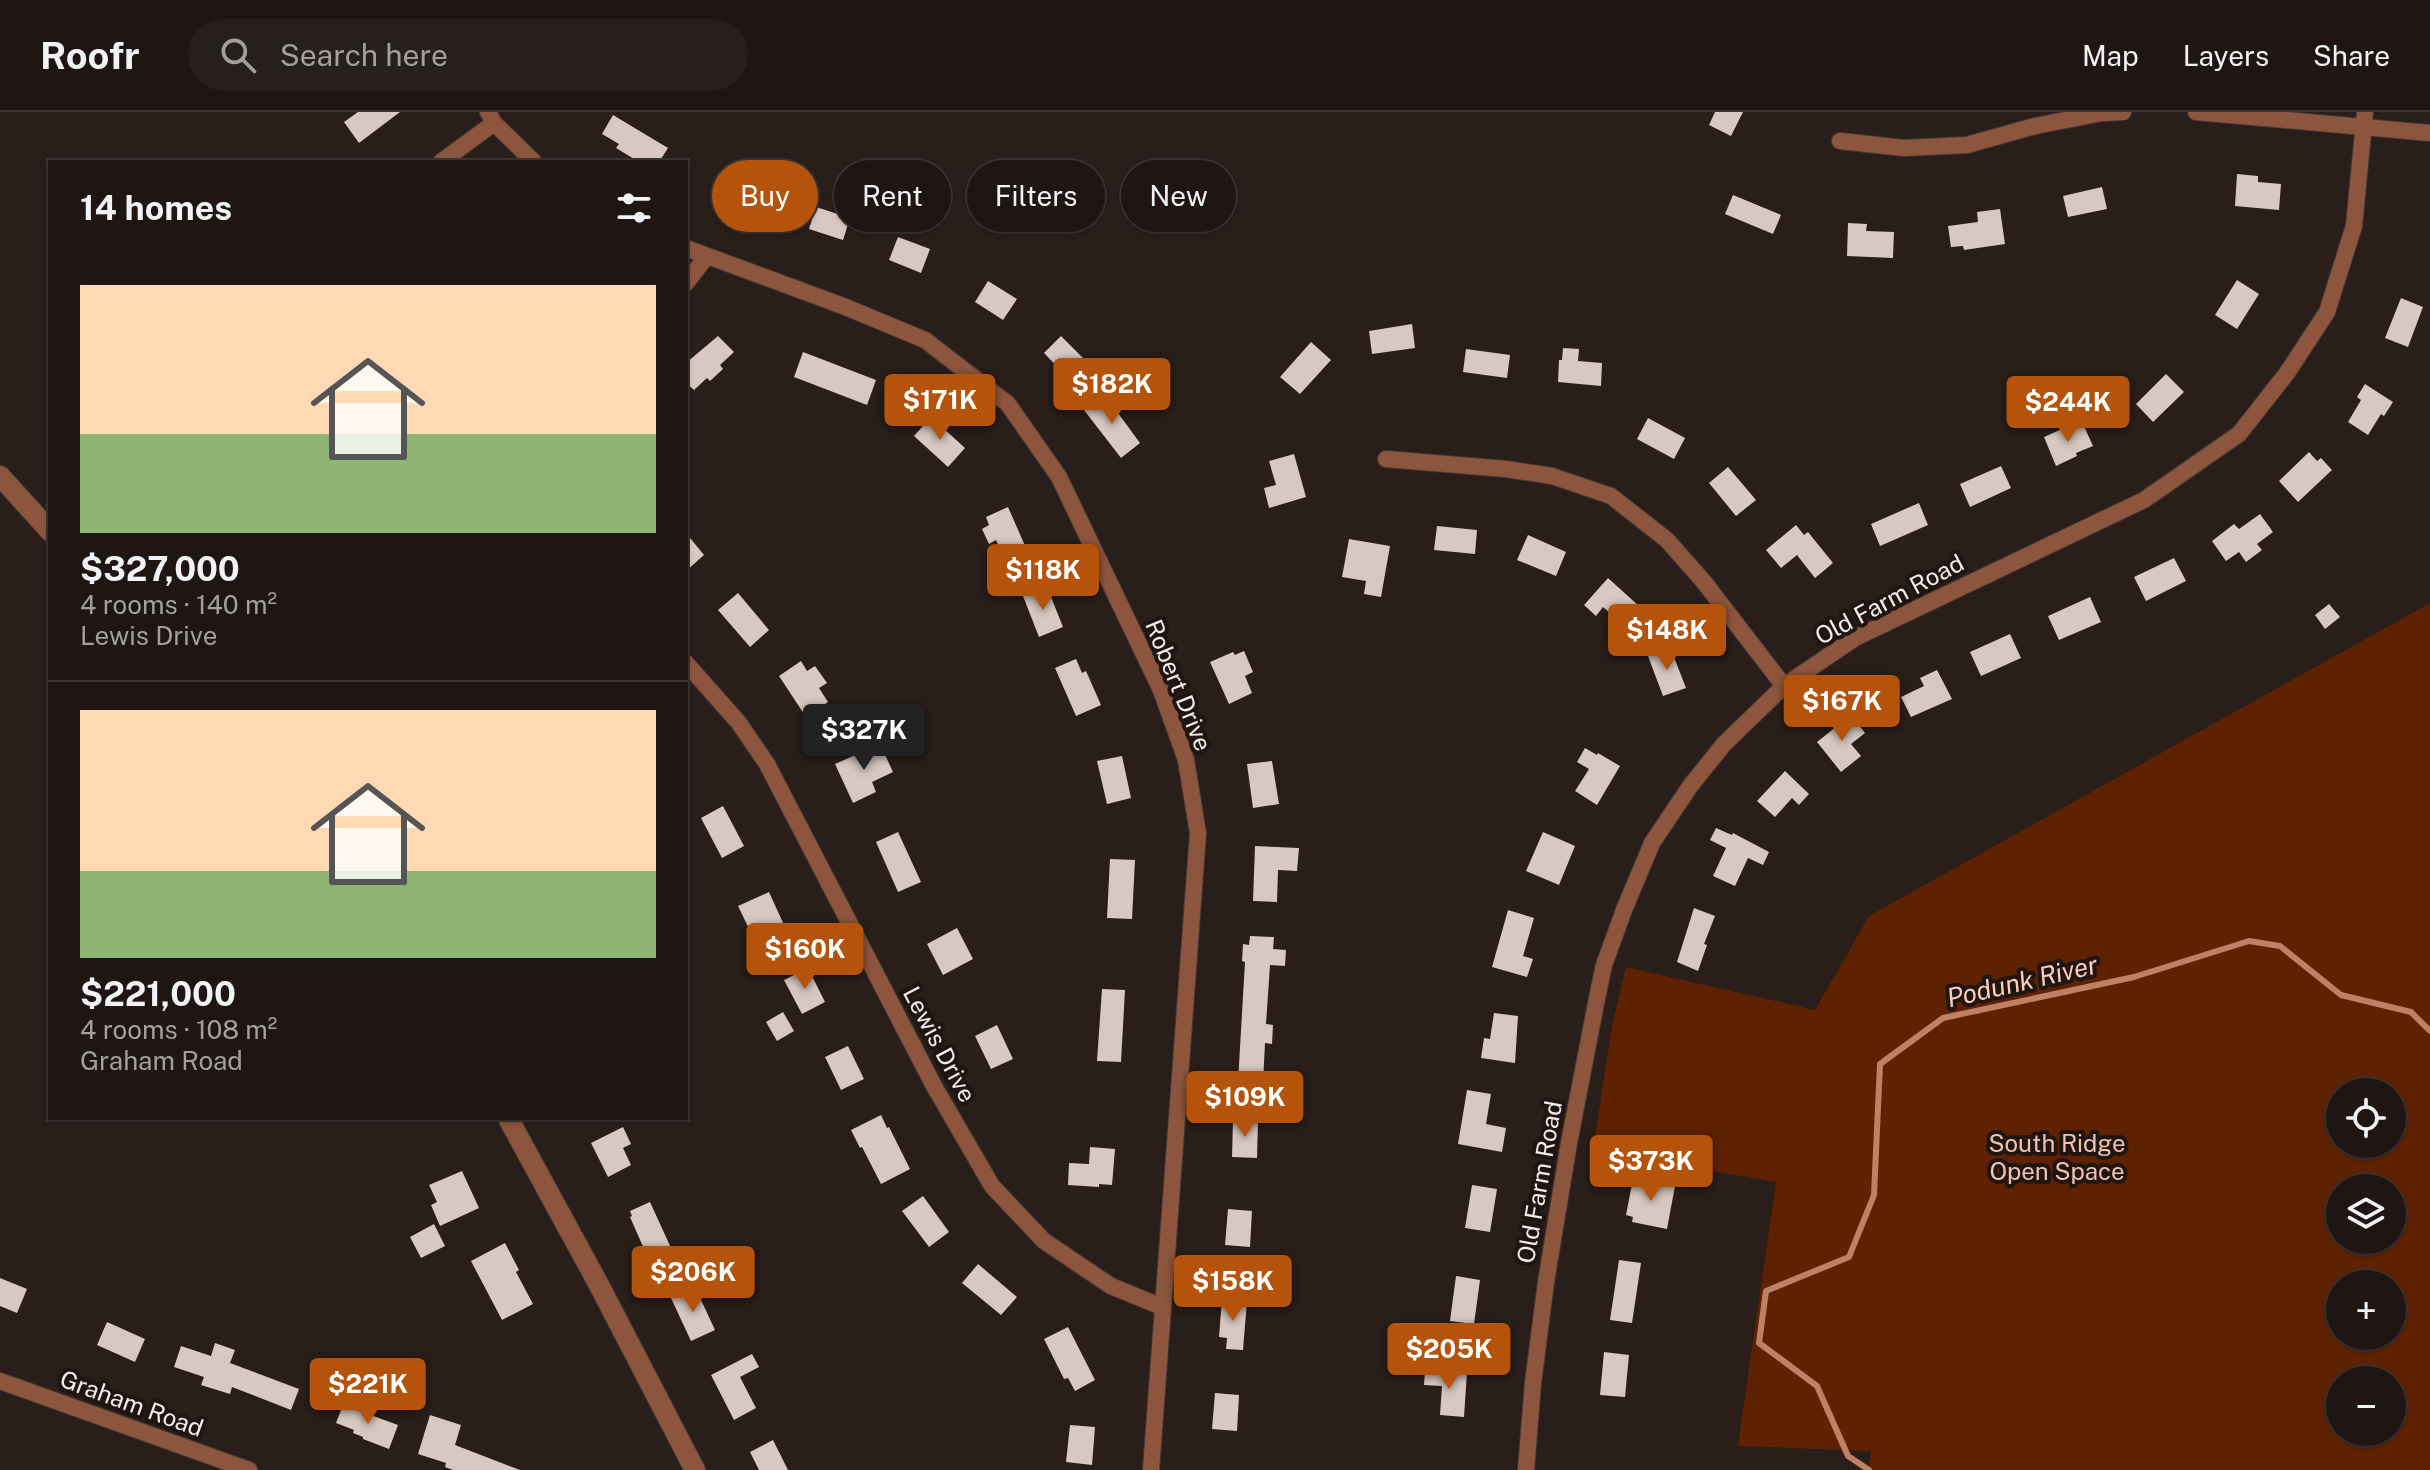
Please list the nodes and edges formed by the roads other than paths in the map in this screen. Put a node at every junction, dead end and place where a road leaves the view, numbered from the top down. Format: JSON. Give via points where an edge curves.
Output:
{"nodes":[{"id":1,"x":2123,"y":112,"type":"edge"},
{"id":2,"x":2196,"y":112,"type":"edge"},
{"id":3,"x":491,"y":118,"type":"edge"},
{"id":4,"x":2364,"y":119,"type":"edge"},
{"id":5,"x":2430,"y":133,"type":"edge"},
{"id":6,"x":1840,"y":141,"type":"dead end"},
{"id":7,"x":443,"y":160,"type":"edge"},
{"id":8,"x":532,"y":160,"type":"edge"},
{"id":9,"x":688,"y":249,"type":"edge"},
{"id":10,"x":707,"y":256,"type":"junction"},
{"id":11,"x":688,"y":280,"type":"edge"},
{"id":12,"x":1386,"y":459,"type":"dead end"},
{"id":13,"x":0,"y":476,"type":"edge"},
{"id":14,"x":48,"y":529,"type":"edge"},
{"id":15,"x":688,"y":665,"type":"edge"},
{"id":16,"x":1784,"y":686,"type":"junction"},
{"id":17,"x":509,"y":1120,"type":"edge"},
{"id":18,"x":1162,"y":1307,"type":"junction"},
{"id":19,"x":0,"y":1381,"type":"edge"},
{"id":20,"x":249,"y":1470,"type":"edge"},
{"id":21,"x":695,"y":1470,"type":"edge"},
{"id":22,"x":1151,"y":1470,"type":"edge"},
{"id":23,"x":1526,"y":1470,"type":"edge"}],
"edges":[{"from":1,"to":6,"type":"street","via":[[2035,126],[1967,145],[1904,148]]},
{"from":2,"to":4,"type":"street"},
{"from":3,"to":7,"type":"street"},
{"from":3,"to":8,"type":"street"},
{"from":4,"to":5,"type":"street"},
{"from":4,"to":16,"type":"street","name":"Old Farm Road","via":[[2354,226],[2327,312],[2239,434],[2144,500],[1855,638]]},
{"from":9,"to":10,"type":"street","name":"Robert Drive"},
{"from":10,"to":11,"type":"street"},
{"from":10,"to":18,"type":"street","name":"Robert Drive","via":[[925,340],[1008,404],[1059,477],[1161,690],[1186,760],[1198,833]]},
{"from":12,"to":16,"type":"street","via":[[1552,476],[1611,496],[1667,540]]},
{"from":13,"to":14,"type":"street"},
{"from":15,"to":18,"type":"street","name":"Lewis Drive","via":[[767,764],[934,1086],[992,1186],[1044,1241],[1111,1286]]},
{"from":16,"to":23,"type":"street","name":"Old Farm Road","via":[[1724,744],[1652,843],[1604,965],[1546,1282]]},
{"from":17,"to":21,"type":"street"},
{"from":18,"to":22,"type":"street","name":"Robert Drive"},
{"from":19,"to":20,"type":"street","name":"Graham Road"}]}
